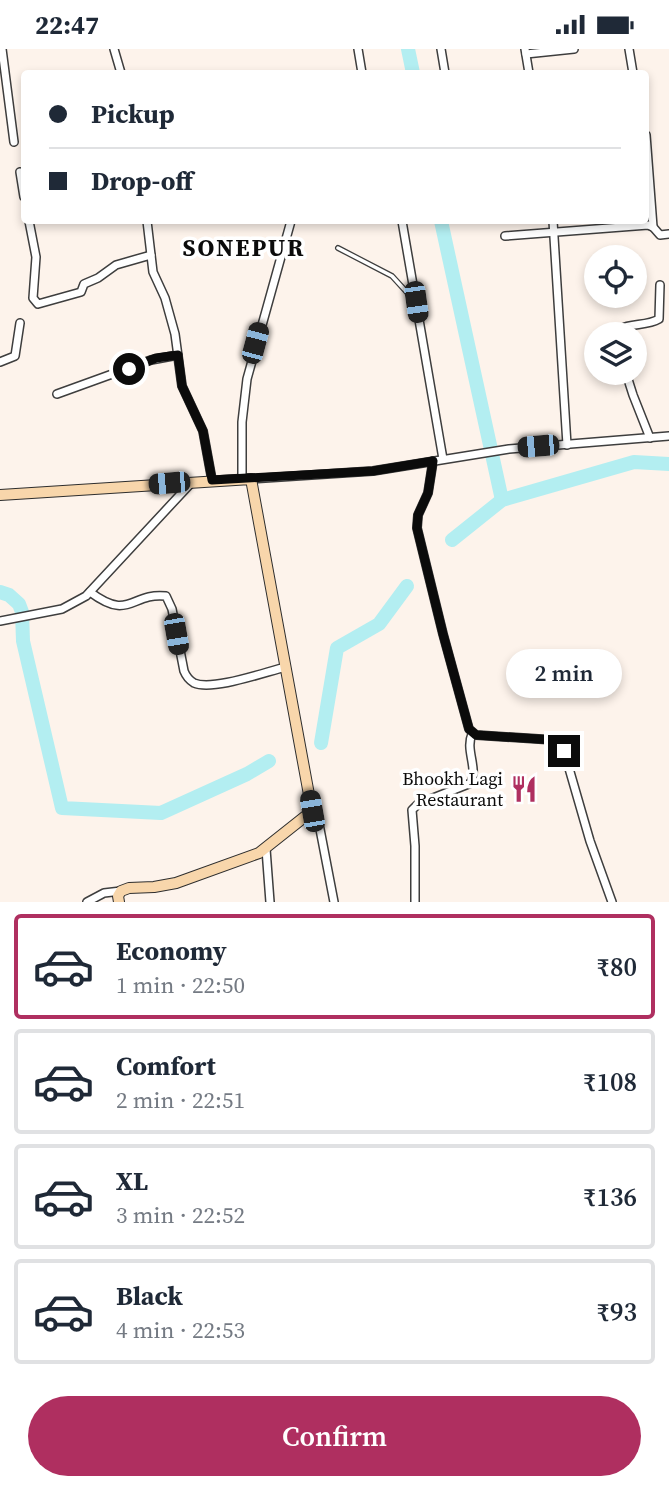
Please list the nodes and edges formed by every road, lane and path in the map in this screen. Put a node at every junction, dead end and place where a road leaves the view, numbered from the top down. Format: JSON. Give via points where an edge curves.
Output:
{"nodes":[{"id":1,"x":2,"y":49,"type":"edge"},
{"id":2,"x":114,"y":49,"type":"edge"},
{"id":3,"x":358,"y":49,"type":"edge"},
{"id":4,"x":441,"y":49,"type":"edge"},
{"id":5,"x":574,"y":49,"type":"edge"},
{"id":6,"x":629,"y":49,"type":"edge"},
{"id":7,"x":526,"y":51,"type":"edge"},
{"id":8,"x":120,"y":70,"type":"edge"},
{"id":9,"x":362,"y":70,"type":"edge"},
{"id":10,"x":444,"y":70,"type":"edge"},
{"id":11,"x":529,"y":70,"type":"edge"},
{"id":12,"x":633,"y":70,"type":"edge"},
{"id":13,"x":14,"y":142,"type":"dead end"},
{"id":14,"x":20,"y":172,"type":"dead end"},
{"id":15,"x":649,"y":174,"type":"edge"},
{"id":16,"x":21,"y":178,"type":"edge"},
{"id":17,"x":30,"y":224,"type":"edge"},
{"id":18,"x":147,"y":224,"type":"edge"},
{"id":19,"x":290,"y":224,"type":"edge"},
{"id":20,"x":403,"y":224,"type":"edge"},
{"id":21,"x":554,"y":224,"type":"edge"},
{"id":22,"x":653,"y":227,"type":"junction"},
{"id":23,"x":555,"y":233,"type":"junction"},
{"id":24,"x":669,"y":234,"type":"edge"},
{"id":25,"x":505,"y":236,"type":"dead end"},
{"id":26,"x":338,"y":247,"type":"dead end"},
{"id":27,"x":151,"y":255,"type":"junction"},
{"id":28,"x":660,"y":285,"type":"dead end"},
{"id":29,"x":416,"y":302,"type":"junction"},
{"id":30,"x":647,"y":322,"type":"edge"},
{"id":31,"x":20,"y":323,"type":"dead end"},
{"id":32,"x":178,"y":355,"type":"junction"},
{"id":33,"x":0,"y":362,"type":"edge"},
{"id":34,"x":630,"y":385,"type":"edge"},
{"id":35,"x":57,"y":394,"type":"dead end"},
{"id":36,"x":669,"y":436,"type":"edge"},
{"id":37,"x":650,"y":438,"type":"junction"},
{"id":38,"x":567,"y":445,"type":"junction"},
{"id":39,"x":443,"y":459,"type":"junction"},
{"id":40,"x":433,"y":461,"type":"junction"},
{"id":41,"x":247,"y":479,"type":"junction"},
{"id":42,"x":212,"y":480,"type":"junction"},
{"id":43,"x":193,"y":481,"type":"junction"},
{"id":44,"x":0,"y":495,"type":"edge"},
{"id":45,"x":90,"y":592,"type":"junction"},
{"id":46,"x":0,"y":621,"type":"edge"},
{"id":47,"x":286,"y":667,"type":"junction"},
{"id":48,"x":472,"y":734,"type":"junction"},
{"id":49,"x":312,"y":811,"type":"junction"},
{"id":50,"x":266,"y":849,"type":"junction"},
{"id":51,"x":120,"y":897,"type":"edge"},
{"id":52,"x":87,"y":902,"type":"edge"},
{"id":53,"x":270,"y":902,"type":"edge"},
{"id":54,"x":334,"y":902,"type":"edge"},
{"id":55,"x":415,"y":902,"type":"edge"},
{"id":56,"x":612,"y":902,"type":"edge"}],
"edges":[{"from":1,"to":13,"type":"street"},
{"from":2,"to":8,"type":"street"},
{"from":3,"to":9,"type":"street"},
{"from":4,"to":10,"type":"street"},
{"from":5,"to":7,"type":"street"},
{"from":6,"to":12,"type":"street"},
{"from":7,"to":11,"type":"street"},
{"from":14,"to":16,"type":"street"},
{"from":15,"to":22,"type":"street"},
{"from":17,"to":27,"type":"street","via":[[36,257],[33,297],[38,304],[81,292],[84,284],[112,267]]},
{"from":18,"to":27,"type":"street"},
{"from":19,"to":41,"type":"street","via":[[247,379],[242,422]]},
{"from":20,"to":29,"type":"street"},
{"from":21,"to":23,"type":"street"},
{"from":22,"to":23,"type":"street"},
{"from":22,"to":24,"type":"street","via":[[660,235]]},
{"from":23,"to":25,"type":"street"},
{"from":23,"to":38,"type":"street"},
{"from":26,"to":29,"type":"lane","via":[[392,276]]},
{"from":27,"to":32,"type":"street"},
{"from":28,"to":30,"type":"street","via":[[657,320]]},
{"from":29,"to":39,"type":"street"},
{"from":31,"to":33,"type":"street","via":[[15,356]]},
{"from":32,"to":35,"type":"street","via":[[151,360]]},
{"from":32,"to":42,"type":"street","via":[[182,386],[203,431]]},
{"from":34,"to":37,"type":"street"},
{"from":36,"to":37,"type":"street"},
{"from":37,"to":38,"type":"street"},
{"from":38,"to":39,"type":"street"},
{"from":39,"to":40,"type":"street"},
{"from":40,"to":41,"type":"street","via":[[373,471]]},
{"from":40,"to":48,"type":"street","via":[[417,528]]},
{"from":41,"to":42,"type":"street"},
{"from":41,"to":47,"type":"street"},
{"from":42,"to":43,"type":"street"},
{"from":43,"to":44,"type":"street"},
{"from":43,"to":45,"type":"street"},
{"from":45,"to":46,"type":"street","via":[[70,606]]},
{"from":45,"to":47,"type":"street","via":[[120,606],[166,596],[184,671],[195,684],[216,684]]},
{"from":47,"to":49,"type":"street"},
{"from":48,"to":55,"type":"street","via":[[468,746],[471,783],[412,810]]},
{"from":48,"to":56,"type":"street","via":[[559,744]]},
{"from":49,"to":50,"type":"street"},
{"from":49,"to":54,"type":"street","via":[[319,824]]},
{"from":50,"to":51,"type":"street","via":[[176,883],[128,888]]},
{"from":50,"to":53,"type":"street"},
{"from":51,"to":52,"type":"street","via":[[113,890]]}]}
